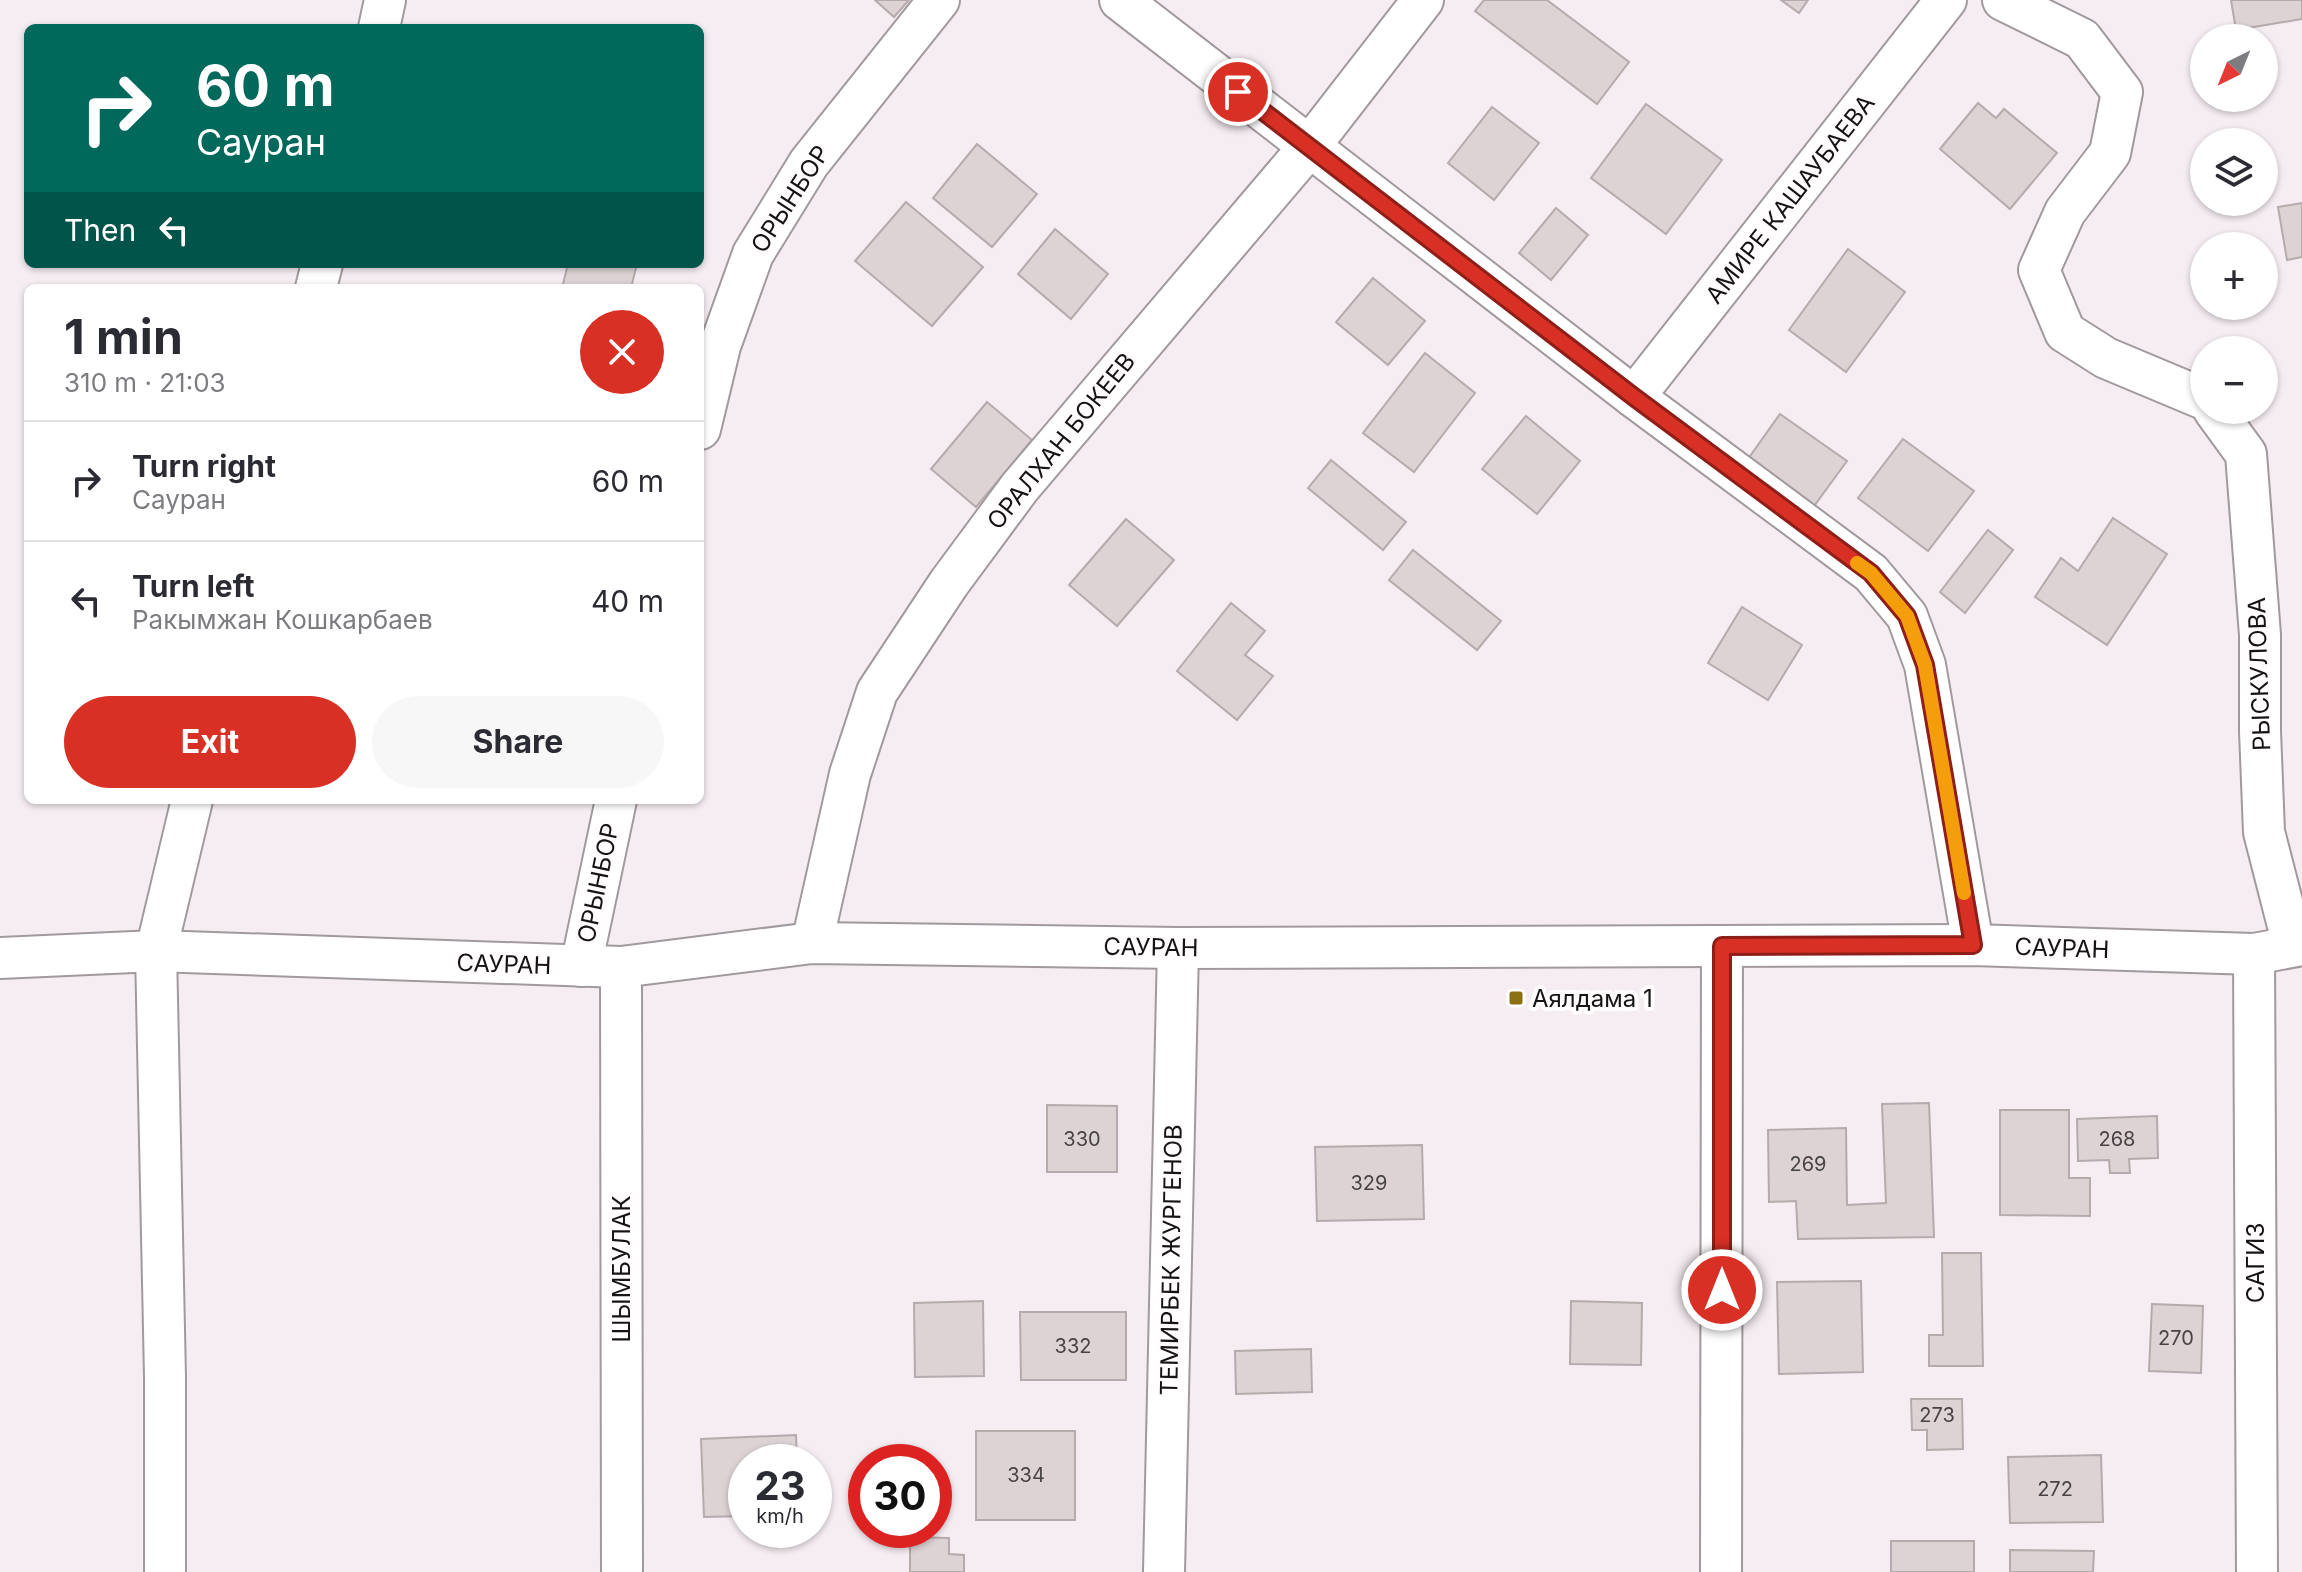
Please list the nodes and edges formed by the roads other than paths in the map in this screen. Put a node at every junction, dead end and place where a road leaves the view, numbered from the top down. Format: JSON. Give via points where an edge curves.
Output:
{"nodes":[{"id":1,"x":385,"y":0,"type":"edge"},
{"id":2,"x":939,"y":0,"type":"edge"},
{"id":3,"x":1120,"y":0,"type":"edge"},
{"id":4,"x":1423,"y":0,"type":"edge"},
{"id":5,"x":1946,"y":0,"type":"edge"},
{"id":6,"x":2003,"y":0,"type":"edge"},
{"id":7,"x":380,"y":24,"type":"edge"},
{"id":8,"x":1309,"y":147,"type":"junction"},
{"id":9,"x":2190,"y":393,"type":"edge"},
{"id":10,"x":1634,"y":397,"type":"junction"},
{"id":11,"x":704,"y":412,"type":"edge"},
{"id":12,"x":2224,"y":424,"type":"edge"},
{"id":13,"x":191,"y":804,"type":"edge"},
{"id":14,"x":615,"y":804,"type":"edge"},
{"id":15,"x":812,"y":943,"type":"junction"},
{"id":16,"x":1973,"y":945,"type":"junction"},
{"id":17,"x":2298,"y":945,"type":"edge"},
{"id":18,"x":1722,"y":946,"type":"junction"},
{"id":19,"x":1178,"y":948,"type":"junction"},
{"id":20,"x":156,"y":951,"type":"junction"},
{"id":21,"x":2254,"y":954,"type":"junction"},
{"id":22,"x":0,"y":958,"type":"edge"},
{"id":23,"x":581,"y":966,"type":"junction"},
{"id":24,"x":621,"y":967,"type":"junction"},
{"id":25,"x":165,"y":1572,"type":"edge"},
{"id":26,"x":622,"y":1572,"type":"edge"},
{"id":27,"x":1164,"y":1572,"type":"edge"},
{"id":28,"x":1721,"y":1572,"type":"edge"},
{"id":29,"x":2257,"y":1572,"type":"edge"}],
"edges":[{"from":1,"to":7,"type":"street"},
{"from":2,"to":11,"type":"street","name":"ОРЫНБОР","via":[[809,163],[753,254],[720,346]]},
{"from":3,"to":8,"type":"street"},
{"from":4,"to":8,"type":"street","name":"ОРАЛХАН БОКЕЕВ"},
{"from":5,"to":10,"type":"street","name":"АМИРЕ КАШАУБАЕВА"},
{"from":6,"to":9,"type":"street","via":[[2082,39],[2122,92],[2110,153],[2065,212],[2039,270],[2065,332],[2106,358]]},
{"from":8,"to":10,"type":"street"},
{"from":8,"to":15,"type":"street","name":"ОРАЛХАН БОКЕЕВ","via":[[1020,487],[877,692],[850,774]]},
{"from":10,"to":16,"type":"street","via":[[1871,573],[1907,616],[1925,665]]},
{"from":12,"to":17,"type":"street","name":"РЫСКУЛОВА","via":[[2246,454],[2260,635],[2264,832]]},
{"from":13,"to":20,"type":"street"},
{"from":14,"to":23,"type":"street","name":"ОРЫНБОР"},
{"from":15,"to":19,"type":"street","name":"САУРАН"},
{"from":15,"to":24,"type":"street","name":"САУРАН"},
{"from":16,"to":18,"type":"street","name":"САУРАН"},
{"from":16,"to":21,"type":"street","name":"САУРАН"},
{"from":17,"to":21,"type":"street","name":"САУРАН"},
{"from":18,"to":19,"type":"street","name":"САУРАН"},
{"from":18,"to":28,"type":"street"},
{"from":19,"to":27,"type":"street","name":"ТЕМИРБЕК ЖУРГЕНОВ"},
{"from":20,"to":22,"type":"street","name":"САУРАН"},
{"from":20,"to":23,"type":"street","name":"САУРАН"},
{"from":20,"to":25,"type":"street"},
{"from":21,"to":29,"type":"street","name":"САГИЗ"},
{"from":23,"to":24,"type":"street","name":"САУРАН"},
{"from":24,"to":26,"type":"street","name":"ШЫМБУЛАК"}]}
